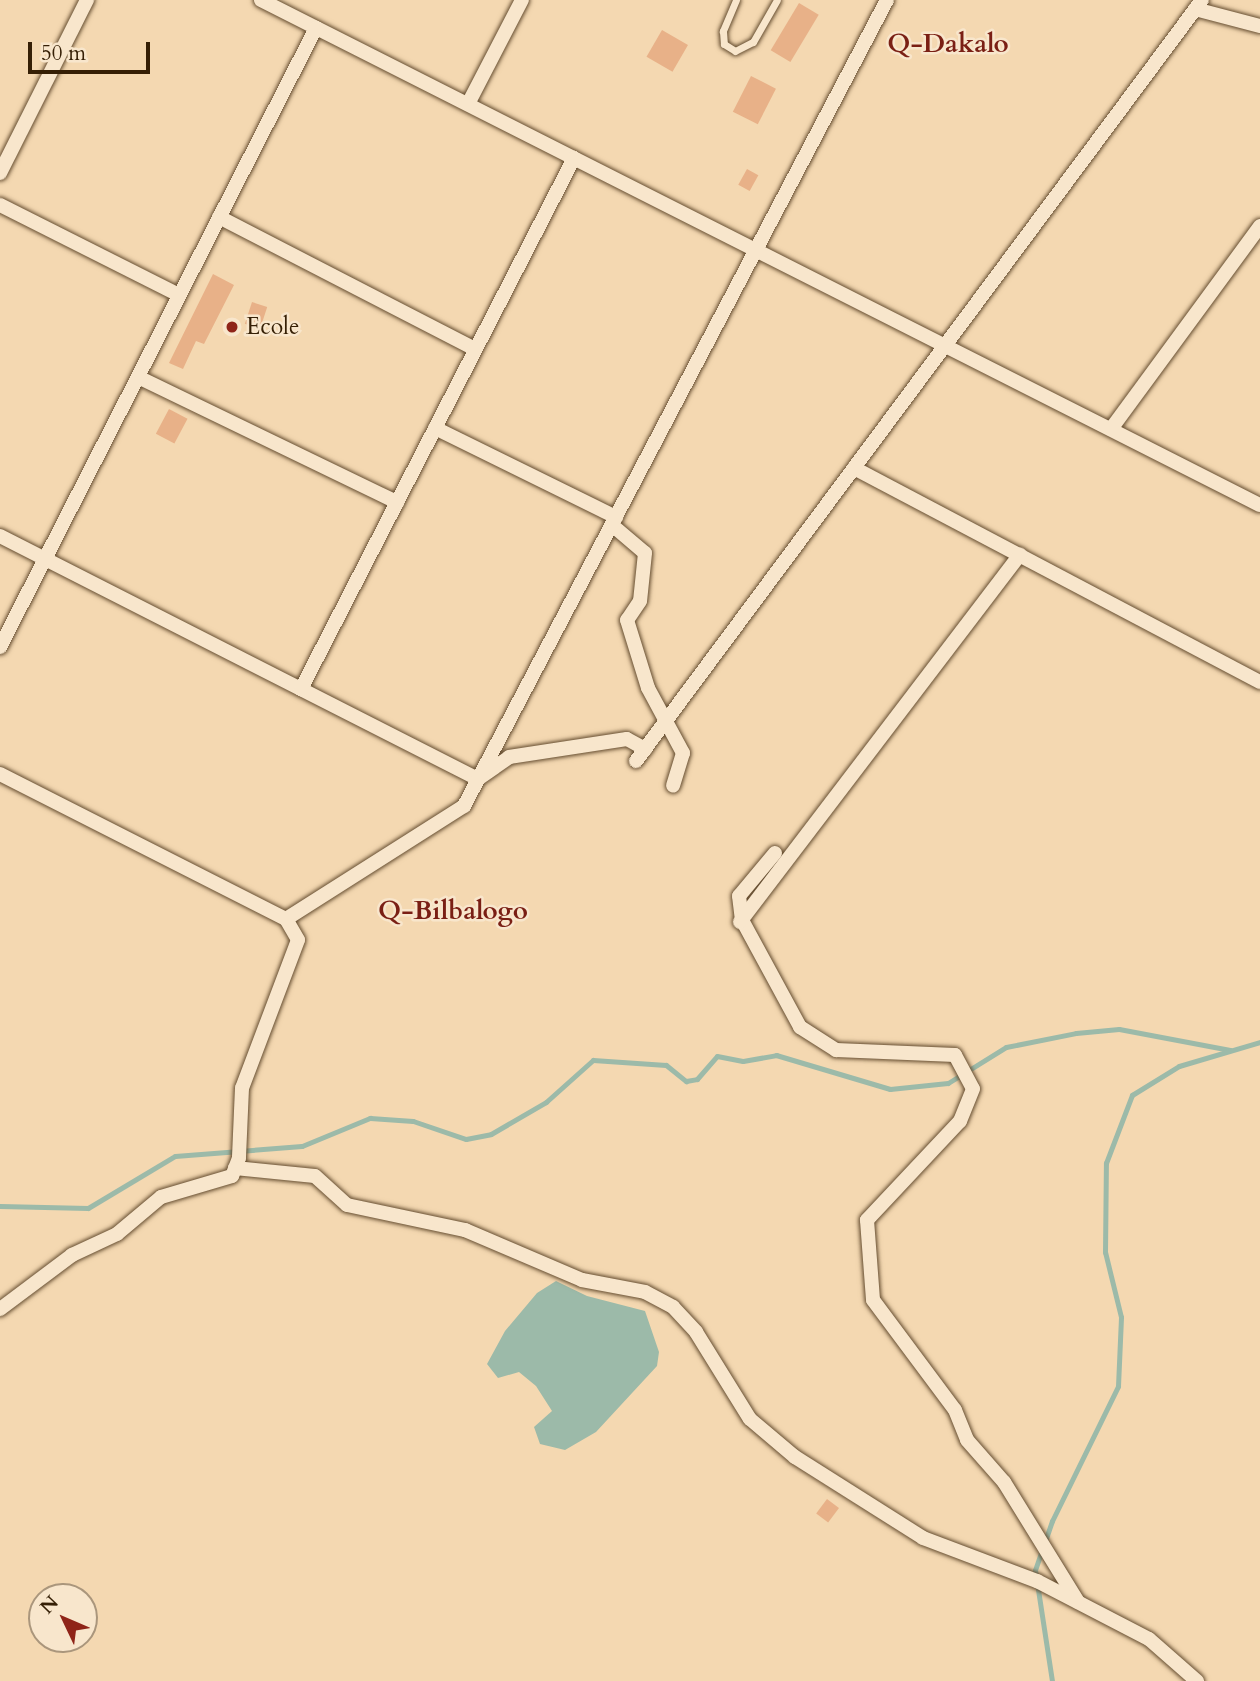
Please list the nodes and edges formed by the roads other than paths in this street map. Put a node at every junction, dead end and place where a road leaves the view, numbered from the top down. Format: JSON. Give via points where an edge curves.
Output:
{"nodes":[{"id":1,"x":87,"y":0,"type":"edge"},
{"id":2,"x":261,"y":0,"type":"edge"},
{"id":3,"x":522,"y":0,"type":"edge"},
{"id":4,"x":737,"y":0,"type":"edge"},
{"id":5,"x":777,"y":0,"type":"edge"},
{"id":6,"x":887,"y":0,"type":"edge"},
{"id":7,"x":1199,"y":4,"type":"edge"},
{"id":8,"x":1260,"y":26,"type":"edge"},
{"id":9,"x":316,"y":28,"type":"junction"},
{"id":10,"x":468,"y":104,"type":"junction"},
{"id":11,"x":574,"y":158,"type":"junction"},
{"id":12,"x":0,"y":173,"type":"edge"},
{"id":13,"x":0,"y":205,"type":"edge"},
{"id":14,"x":219,"y":216,"type":"junction"},
{"id":15,"x":1260,"y":226,"type":"edge"},
{"id":16,"x":756,"y":250,"type":"junction"},
{"id":17,"x":179,"y":295,"type":"junction"},
{"id":18,"x":945,"y":346,"type":"junction"},
{"id":19,"x":475,"y":349,"type":"junction"},
{"id":20,"x":138,"y":377,"type":"junction"},
{"id":21,"x":435,"y":428,"type":"junction"},
{"id":22,"x":1111,"y":429,"type":"junction"},
{"id":23,"x":854,"y":468,"type":"junction"},
{"id":24,"x":397,"y":502,"type":"junction"},
{"id":25,"x":1260,"y":505,"type":"edge"},
{"id":26,"x":614,"y":521,"type":"junction"},
{"id":27,"x":0,"y":536,"type":"edge"},
{"id":28,"x":1020,"y":555,"type":"junction"},
{"id":29,"x":45,"y":559,"type":"junction"},
{"id":30,"x":0,"y":647,"type":"edge"},
{"id":31,"x":1260,"y":682,"type":"edge"},
{"id":32,"x":301,"y":689,"type":"junction"},
{"id":33,"x":667,"y":720,"type":"junction"},
{"id":34,"x":0,"y":774,"type":"edge"},
{"id":35,"x":478,"y":779,"type":"junction"},
{"id":36,"x":673,"y":785,"type":"dead end"},
{"id":37,"x":775,"y":853,"type":"dead end"},
{"id":38,"x":286,"y":919,"type":"junction"},
{"id":39,"x":739,"y":923,"type":"junction"},
{"id":40,"x":237,"y":1163,"type":"junction"},
{"id":41,"x":0,"y":1309,"type":"edge"},
{"id":42,"x":1079,"y":1603,"type":"junction"},
{"id":43,"x":1197,"y":1681,"type":"edge"}],
"edges":[{"from":1,"to":12,"type":"street"},
{"from":2,"to":9,"type":"street"},
{"from":3,"to":10,"type":"street"},
{"from":4,"to":5,"type":"lane","via":[[723,31],[724,44],[735,51],[753,43]]},
{"from":6,"to":16,"type":"street"},
{"from":7,"to":8,"type":"street"},
{"from":7,"to":18,"type":"street"},
{"from":9,"to":10,"type":"street"},
{"from":9,"to":14,"type":"street"},
{"from":10,"to":11,"type":"street"},
{"from":11,"to":16,"type":"street"},
{"from":11,"to":19,"type":"street"},
{"from":13,"to":17,"type":"street"},
{"from":14,"to":17,"type":"street"},
{"from":14,"to":19,"type":"street"},
{"from":15,"to":22,"type":"street"},
{"from":16,"to":18,"type":"street"},
{"from":16,"to":26,"type":"street"},
{"from":17,"to":20,"type":"street"},
{"from":18,"to":22,"type":"street"},
{"from":18,"to":23,"type":"street"},
{"from":19,"to":21,"type":"street"},
{"from":20,"to":24,"type":"street"},
{"from":20,"to":29,"type":"street"},
{"from":21,"to":24,"type":"street"},
{"from":21,"to":26,"type":"street"},
{"from":22,"to":25,"type":"street"},
{"from":23,"to":28,"type":"street"},
{"from":23,"to":33,"type":"street"},
{"from":24,"to":32,"type":"street"},
{"from":26,"to":33,"type":"street","via":[[645,553],[640,601],[627,620],[648,688]]},
{"from":26,"to":35,"type":"street"},
{"from":27,"to":29,"type":"street"},
{"from":28,"to":31,"type":"street"},
{"from":28,"to":39,"type":"street"},
{"from":29,"to":30,"type":"street"},
{"from":29,"to":32,"type":"street"},
{"from":32,"to":35,"type":"street"},
{"from":33,"to":35,"type":"street","via":[[641,755],[627,739],[509,757]]},
{"from":33,"to":36,"type":"street","via":[[683,752]]},
{"from":34,"to":38,"type":"street"},
{"from":35,"to":38,"type":"street","via":[[464,806]]},
{"from":37,"to":39,"type":"street","via":[[739,896]]},
{"from":38,"to":40,"type":"street","via":[[298,940],[242,1088]]},
{"from":39,"to":42,"type":"street","via":[[800,1027],[836,1050],[955,1055],[965,1072],[973,1089],[960,1121],[867,1220],[873,1300],[955,1410],[967,1440],[1004,1482]]},
{"from":40,"to":41,"type":"street","via":[[232,1176],[161,1197],[117,1234],[72,1255]]},
{"from":40,"to":42,"type":"street","via":[[316,1176],[347,1205],[465,1230],[582,1280],[645,1292],[673,1307],[696,1332],[750,1419],[784,1450],[923,1538]]},
{"from":42,"to":43,"type":"street","via":[[1149,1639]]}]}
